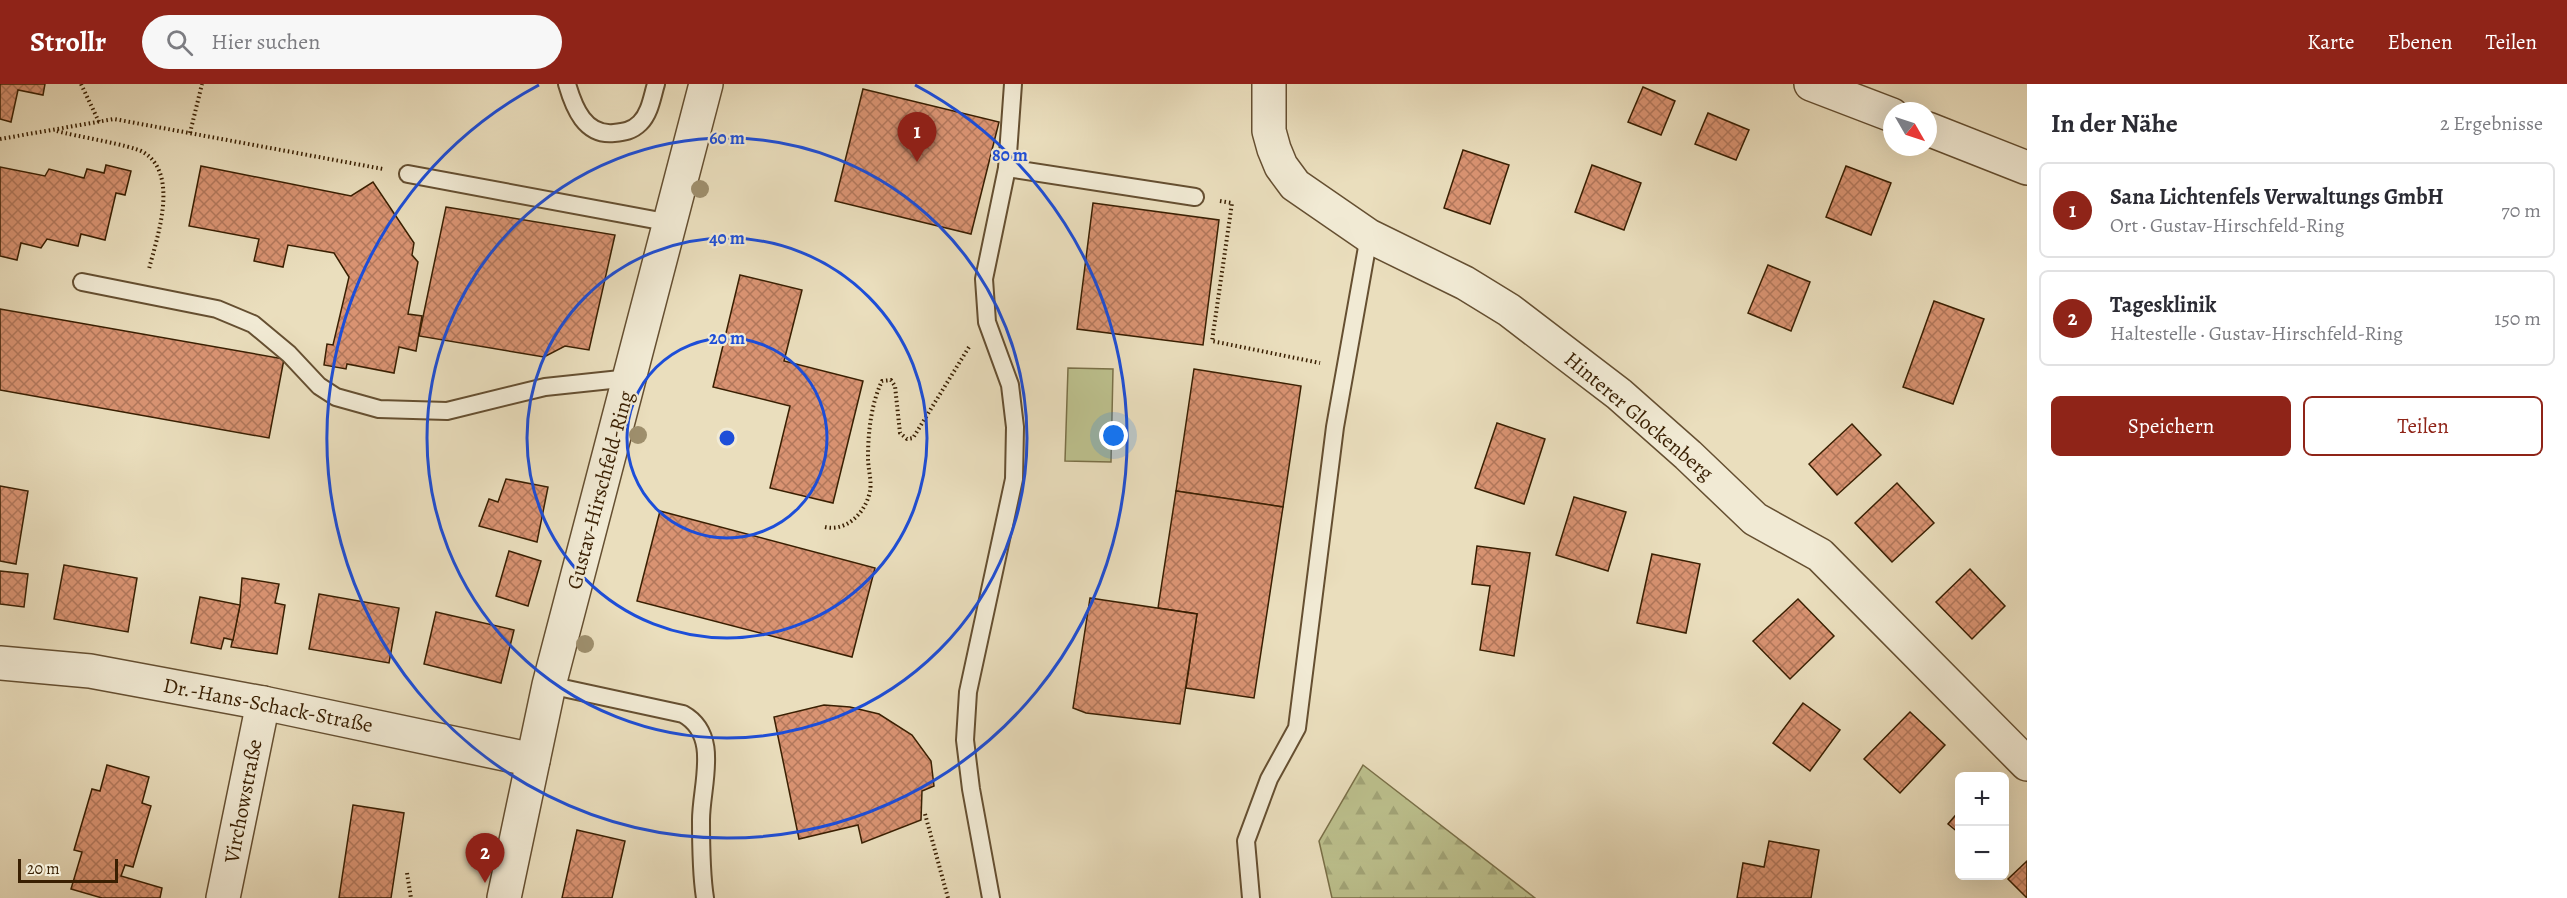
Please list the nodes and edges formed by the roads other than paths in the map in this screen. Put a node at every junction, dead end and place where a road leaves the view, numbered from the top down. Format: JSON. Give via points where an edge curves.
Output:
{"nodes":[{"id":1,"x":567,"y":84,"type":"edge"},
{"id":2,"x":656,"y":84,"type":"edge"},
{"id":3,"x":706,"y":84,"type":"edge"},
{"id":4,"x":1013,"y":84,"type":"edge"},
{"id":5,"x":1269,"y":84,"type":"edge"},
{"id":6,"x":1811,"y":84,"type":"edge"},
{"id":7,"x":1883,"y":112,"type":"edge"},
{"id":8,"x":1937,"y":133,"type":"edge"},
{"id":9,"x":1007,"y":168,"type":"junction"},
{"id":10,"x":2027,"y":168,"type":"edge"},
{"id":11,"x":408,"y":174,"type":"road end"},
{"id":12,"x":1195,"y":197,"type":"road end"},
{"id":13,"x":671,"y":223,"type":"junction"},
{"id":14,"x":1370,"y":236,"type":"junction"},
{"id":15,"x":82,"y":282,"type":"dead end"},
{"id":16,"x":630,"y":378,"type":"junction"},
{"id":17,"x":0,"y":663,"type":"edge"},
{"id":18,"x":549,"y":685,"type":"junction"},
{"id":19,"x":263,"y":703,"type":"junction"},
{"id":20,"x":533,"y":760,"type":"junction"},
{"id":21,"x":2027,"y":764,"type":"edge"},
{"id":22,"x":224,"y":898,"type":"edge"},
{"id":23,"x":504,"y":898,"type":"edge"},
{"id":24,"x":705,"y":898,"type":"edge"},
{"id":25,"x":991,"y":898,"type":"edge"},
{"id":26,"x":1251,"y":898,"type":"edge"}],
"edges":[{"from":1,"to":2,"type":"lane","via":[[574,108],[590,128],[603,134],[628,131],[640,123],[650,107]]},
{"from":3,"to":13,"type":"street","name":"Gustav-Hirschfeld-Ring"},
{"from":4,"to":9,"type":"lane"},
{"from":5,"to":14,"type":"street","name":"Hinterer Glockenberg","via":[[1269,131],[1281,166],[1295,185]]},
{"from":6,"to":7,"type":"street"},
{"from":8,"to":10,"type":"street"},
{"from":9,"to":12,"type":"lane"},
{"from":9,"to":25,"type":"lane","via":[[984,279],[987,322],[1010,385],[1015,427],[1014,479],[968,692],[965,740],[970,789]]},
{"from":11,"to":13,"type":"lane"},
{"from":13,"to":16,"type":"street","name":"Gustav-Hirschfeld-Ring"},
{"from":14,"to":21,"type":"street","name":"Hinterer Glockenberg","via":[[1465,283],[1509,310],[1619,394],[1755,519],[1820,555]]},
{"from":14,"to":26,"type":"lane","via":[[1344,368],[1297,728],[1269,779],[1246,841]]},
{"from":15,"to":16,"type":"lane","via":[[217,309],[254,324],[319,386],[336,397],[379,409],[447,411],[546,387]]},
{"from":16,"to":18,"type":"street","name":"Gustav-Hirschfeld-Ring"},
{"from":17,"to":19,"type":"street","name":"Dr.-Hans-Schack-Straße","via":[[90,671]]},
{"from":18,"to":20,"type":"street","name":"Gustav-Hirschfeld-Ring"},
{"from":18,"to":24,"type":"lane","via":[[683,714],[694,720],[706,756],[701,818]]},
{"from":19,"to":20,"type":"street","name":"Dr.-Hans-Schack-Straße"},
{"from":19,"to":22,"type":"street","name":"Virchowstraße"},
{"from":20,"to":23,"type":"street","name":"Gustav-Hirschfeld-Ring"}]}
